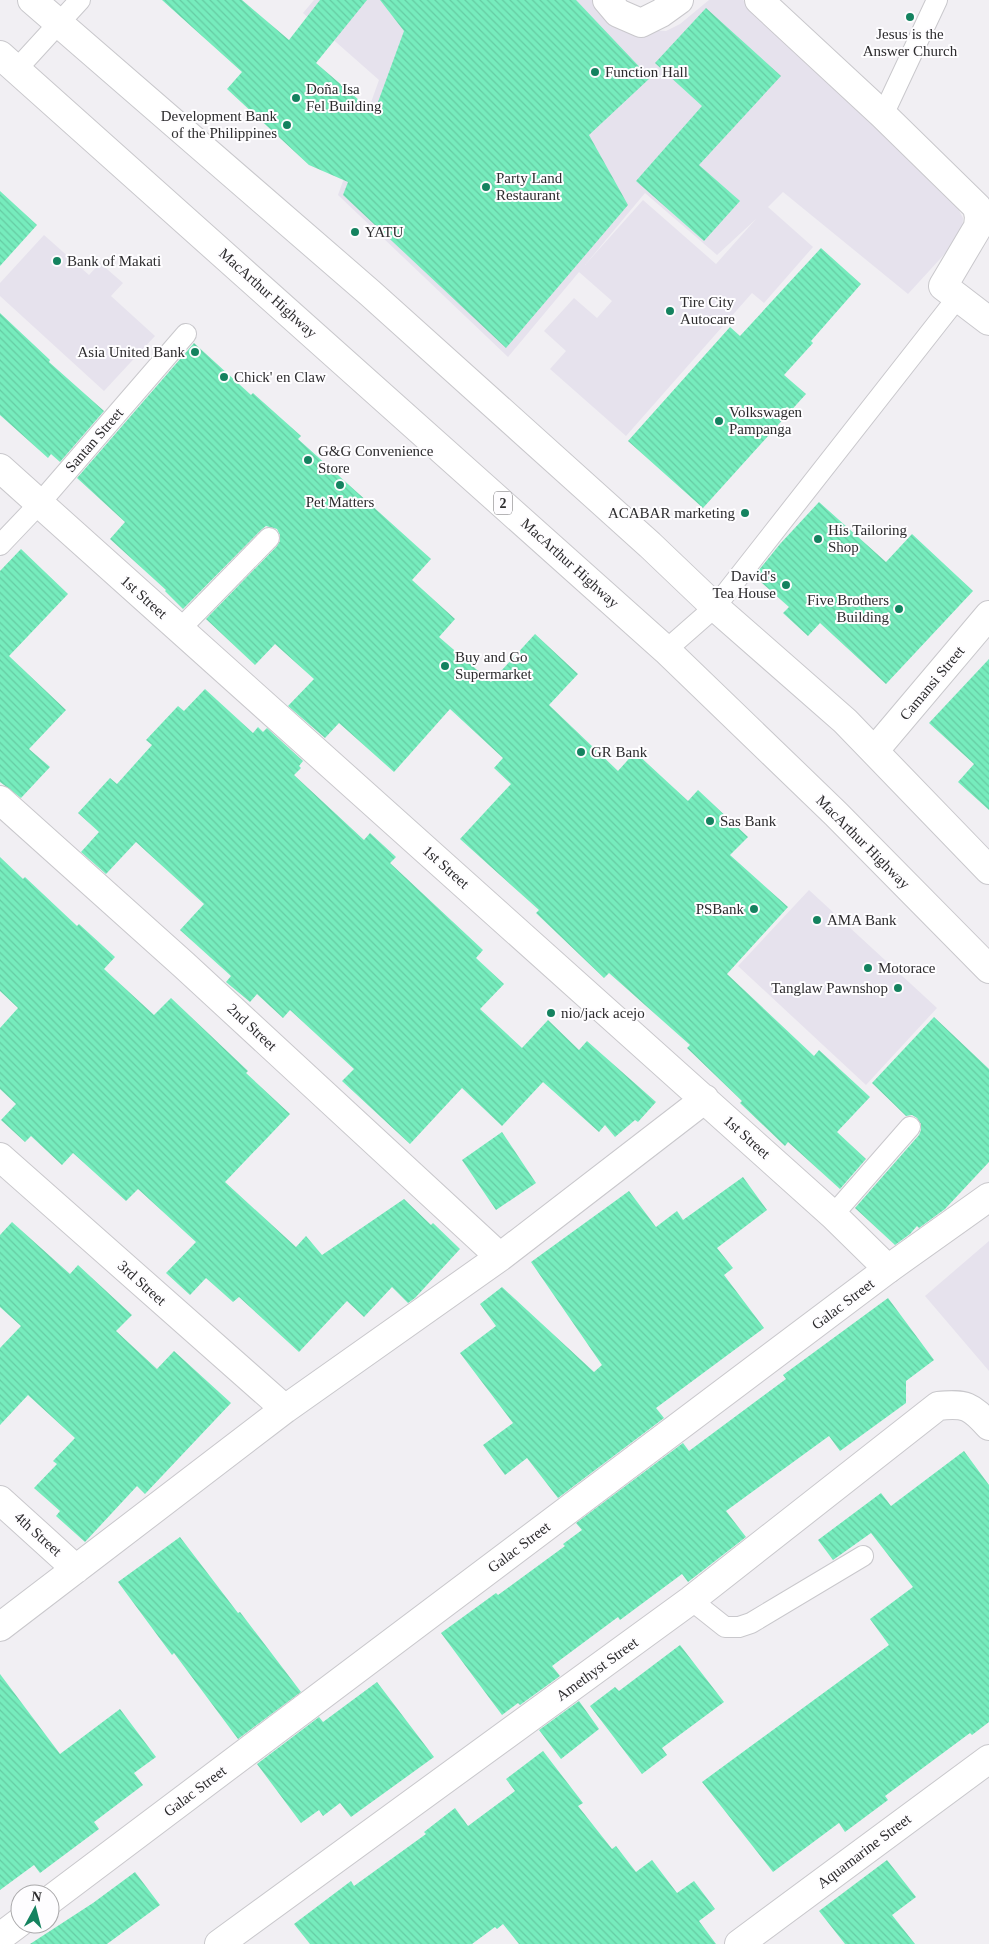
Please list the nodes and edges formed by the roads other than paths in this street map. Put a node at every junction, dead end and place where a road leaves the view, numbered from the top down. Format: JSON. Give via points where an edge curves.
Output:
{"nodes":[{"id":1,"x":32,"y":0,"type":"edge"},
{"id":2,"x":80,"y":0,"type":"edge"},
{"id":3,"x":607,"y":0,"type":"edge"},
{"id":4,"x":679,"y":0,"type":"edge"},
{"id":5,"x":759,"y":0,"type":"edge"},
{"id":6,"x":937,"y":0,"type":"edge"},
{"id":7,"x":58,"y":24,"type":"junction"},
{"id":8,"x":8,"y":62,"type":"edge"},
{"id":9,"x":882,"y":115,"type":"junction"},
{"id":10,"x":958,"y":297,"type":"junction"},
{"id":11,"x":989,"y":321,"type":"edge"},
{"id":12,"x":186,"y":334,"type":"dead end"},
{"id":13,"x":0,"y":468,"type":"edge"},
{"id":14,"x":39,"y":504,"type":"junction"},
{"id":15,"x":270,"y":538,"type":"dead end"},
{"id":16,"x":0,"y":545,"type":"edge"},
{"id":17,"x":715,"y":607,"type":"junction"},
{"id":18,"x":989,"y":616,"type":"edge"},
{"id":19,"x":180,"y":629,"type":"junction"},
{"id":20,"x":666,"y":650,"type":"junction"},
{"id":21,"x":875,"y":750,"type":"junction"},
{"id":22,"x":0,"y":800,"type":"edge"},
{"id":23,"x":989,"y":870,"type":"edge"},
{"id":24,"x":989,"y":969,"type":"edge"},
{"id":25,"x":705,"y":1099,"type":"junction"},
{"id":26,"x":910,"y":1127,"type":"dead end"},
{"id":27,"x":0,"y":1157,"type":"edge"},
{"id":28,"x":989,"y":1197,"type":"edge"},
{"id":29,"x":833,"y":1215,"type":"junction"},
{"id":30,"x":500,"y":1257,"type":"junction"},
{"id":31,"x":888,"y":1270,"type":"junction"},
{"id":32,"x":285,"y":1409,"type":"junction"},
{"id":33,"x":981,"y":1418,"type":"edge"},
{"id":34,"x":0,"y":1500,"type":"edge"},
{"id":35,"x":862,"y":1556,"type":"dead end"},
{"id":36,"x":76,"y":1569,"type":"junction"},
{"id":37,"x":691,"y":1600,"type":"junction"},
{"id":38,"x":0,"y":1627,"type":"edge"},
{"id":39,"x":989,"y":1759,"type":"edge"},
{"id":40,"x":60,"y":1892,"type":"edge"},
{"id":41,"x":219,"y":1944,"type":"edge"},
{"id":42,"x":739,"y":1944,"type":"edge"}],
"edges":[{"from":1,"to":7,"type":"main road"},
{"from":2,"to":7,"type":"lane"},
{"from":3,"to":4,"type":"main road","via":[[618,13],[641,23]]},
{"from":5,"to":9,"type":"main road"},
{"from":6,"to":9,"type":"lane"},
{"from":7,"to":8,"type":"lane"},
{"from":7,"to":17,"type":"main road","via":[[370,293]]},
{"from":8,"to":20,"type":"main road","name":"MacArthur Highway","number":"2"},
{"from":9,"to":10,"type":"main road","via":[[976,207],[978,227],[943,286]]},
{"from":10,"to":11,"type":"main road"},
{"from":10,"to":17,"type":"lane"},
{"from":12,"to":14,"type":"lane","name":"Santan Street"},
{"from":13,"to":14,"type":"main road","name":"1st Street"},
{"from":14,"to":16,"type":"lane","name":"Santan Street"},
{"from":14,"to":19,"type":"main road","name":"1st Street"},
{"from":15,"to":19,"type":"lane"},
{"from":17,"to":20,"type":"lane"},
{"from":17,"to":21,"type":"main road"},
{"from":18,"to":21,"type":"main road","name":"Camansi Street"},
{"from":19,"to":25,"type":"main road","name":"1st Street"},
{"from":20,"to":24,"type":"main road","name":"MacArthur Highway","number":"2","via":[[836,814]]},
{"from":21,"to":23,"type":"main road"},
{"from":22,"to":30,"type":"main road","name":"2nd Street","via":[[184,964]]},
{"from":25,"to":29,"type":"main road","name":"1st Street"},
{"from":25,"to":30,"type":"main road"},
{"from":26,"to":29,"type":"lane"},
{"from":27,"to":32,"type":"main road","name":"3rd Street"},
{"from":28,"to":31,"type":"main road","name":"Galac Street"},
{"from":29,"to":31,"type":"main road","name":"1st Street"},
{"from":30,"to":32,"type":"main road"},
{"from":31,"to":40,"type":"main road","name":"Galac Street"},
{"from":32,"to":36,"type":"main road"},
{"from":33,"to":37,"type":"main road","name":"Amethyst Street","via":[[955,1404],[938,1406]]},
{"from":34,"to":36,"type":"main road","name":"4th Street"},
{"from":35,"to":37,"type":"lane","via":[[739,1627],[725,1627]]},
{"from":36,"to":38,"type":"main road"},
{"from":37,"to":41,"type":"main road","name":"Amethyst Street"},
{"from":39,"to":42,"type":"main road","name":"Aquamarine Street"}]}
